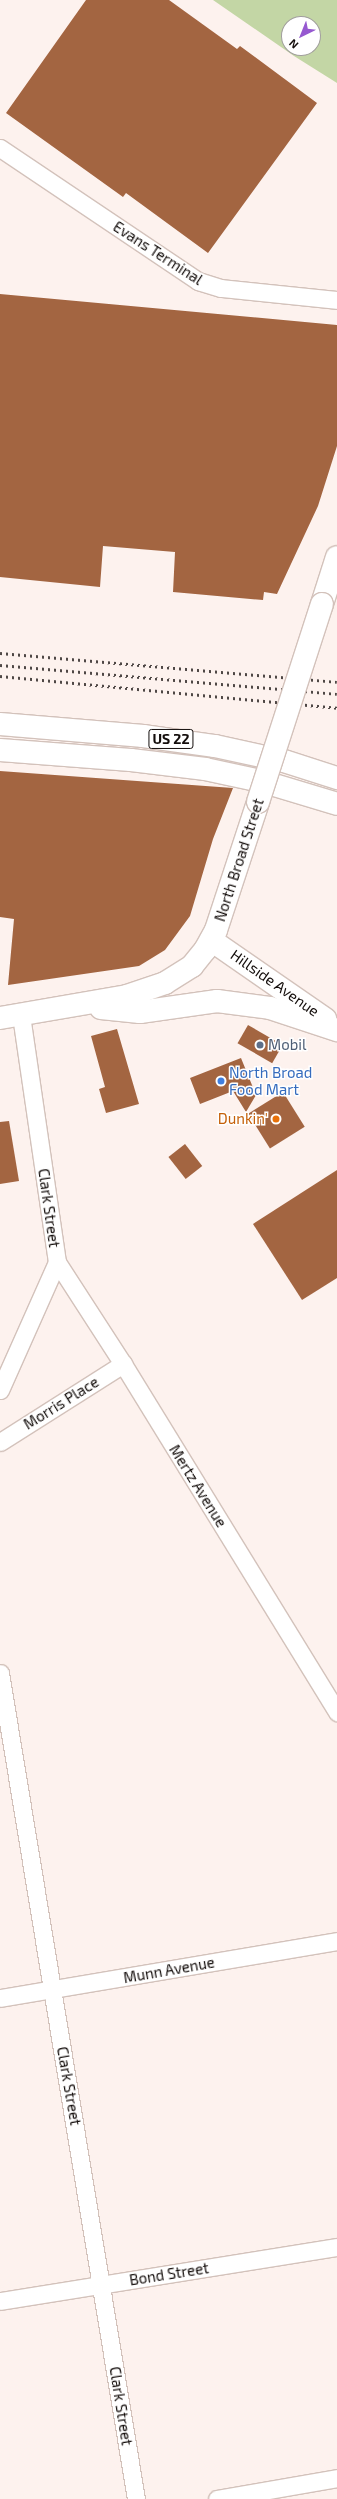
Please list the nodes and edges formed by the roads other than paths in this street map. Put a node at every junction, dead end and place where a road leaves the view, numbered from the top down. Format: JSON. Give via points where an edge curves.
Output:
{"nodes":[{"id":1,"x":0,"y":148,"type":"edge"},
{"id":2,"x":337,"y":300,"type":"edge"},
{"id":3,"x":337,"y":557,"type":"edge"},
{"id":4,"x":0,"y":724,"type":"edge"},
{"id":5,"x":0,"y":750,"type":"edge"},
{"id":6,"x":337,"y":778,"type":"edge"},
{"id":7,"x":337,"y":804,"type":"edge"},
{"id":8,"x":211,"y":940,"type":"junction"},
{"id":9,"x":78,"y":1006,"type":"junction"},
{"id":10,"x":10,"y":1016,"type":"edge"},
{"id":11,"x":337,"y":1029,"type":"edge"},
{"id":12,"x":58,"y":1262,"type":"junction"},
{"id":13,"x":123,"y":1364,"type":"junction"},
{"id":14,"x":0,"y":1390,"type":"edge"},
{"id":15,"x":0,"y":1442,"type":"edge"},
{"id":16,"x":0,"y":1673,"type":"edge"},
{"id":17,"x":337,"y":1712,"type":"edge"},
{"id":18,"x":337,"y":1941,"type":"edge"},
{"id":19,"x":53,"y":1989,"type":"junction"},
{"id":20,"x":0,"y":1998,"type":"edge"},
{"id":21,"x":337,"y":2247,"type":"edge"},
{"id":22,"x":102,"y":2286,"type":"junction"},
{"id":23,"x":0,"y":2301,"type":"edge"},
{"id":24,"x":337,"y":2478,"type":"edge"},
{"id":25,"x":136,"y":2499,"type":"edge"},
{"id":26,"x":216,"y":2499,"type":"edge"}],
"edges":[{"from":1,"to":2,"type":"street","name":"Evans Terminal","via":[[198,280],[221,288]]},
{"from":3,"to":8,"type":"main road","name":"North Broad Street","bridge":true},
{"from":4,"to":6,"type":"main road","number":"US 22","via":[[144,736],[215,746],[284,761]]},
{"from":5,"to":7,"type":"main road","number":"US 22","via":[[131,760],[205,769],[261,781]]},
{"from":8,"to":9,"type":"main road","name":"North Broad Street","via":[[192,966],[165,983],[127,996]]},
{"from":8,"to":11,"type":"main road","name":"Hillside Avenue","via":[[303,1001]]},
{"from":9,"to":10,"type":"main road","name":"North Broad Street"},
{"from":9,"to":11,"type":"main road","via":[[140,1012],[217,1001],[270,1008]]},
{"from":10,"to":12,"type":"street","name":"Clark Street"},
{"from":12,"to":13,"type":"street","name":"Mertz Avenue"},
{"from":12,"to":14,"type":"street","name":"Clark Street"},
{"from":13,"to":15,"type":"street","name":"Morris Place"},
{"from":13,"to":17,"type":"street","name":"Mertz Avenue"},
{"from":16,"to":19,"type":"street","name":"Clark Street"},
{"from":18,"to":19,"type":"street","name":"Munn Avenue"},
{"from":19,"to":20,"type":"street","name":"Munn Avenue"},
{"from":19,"to":22,"type":"street","name":"Clark Street"},
{"from":21,"to":22,"type":"street","name":"Bond Street"},
{"from":22,"to":23,"type":"street","name":"Bond Street"},
{"from":22,"to":25,"type":"street","name":"Clark Street"},
{"from":24,"to":26,"type":"street"}]}
